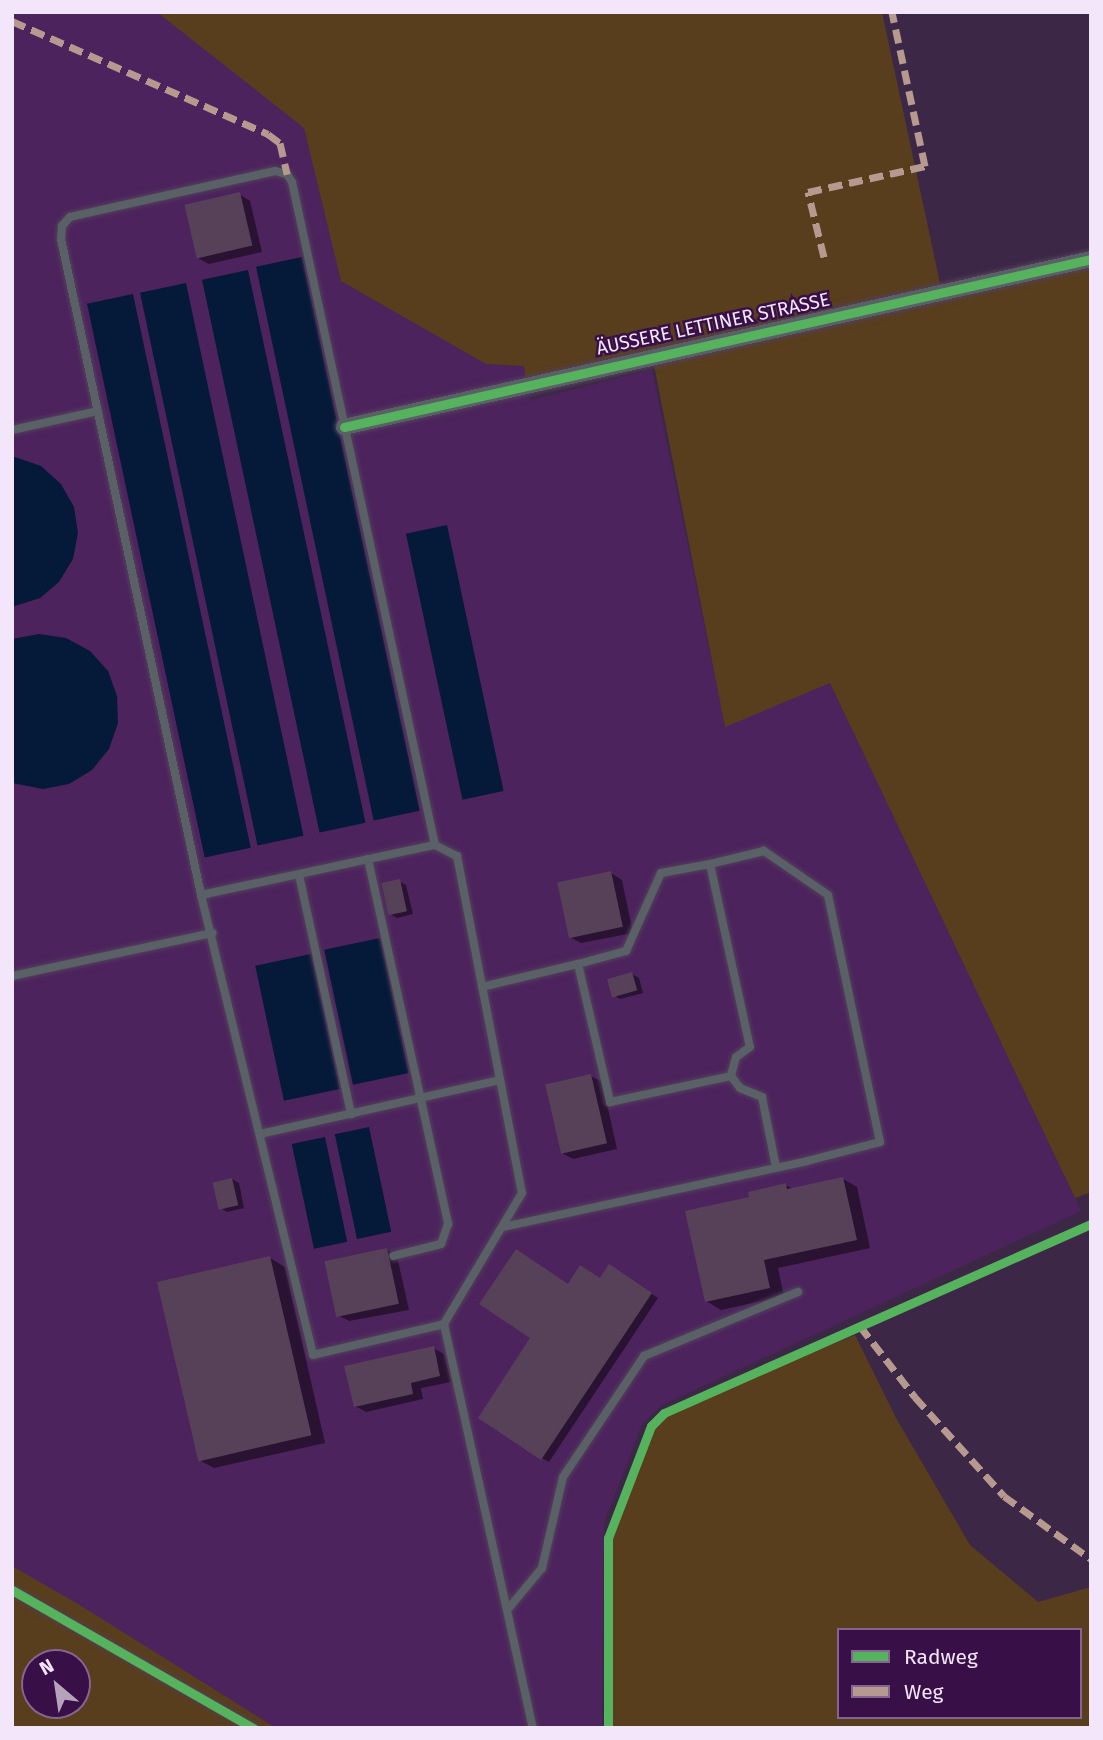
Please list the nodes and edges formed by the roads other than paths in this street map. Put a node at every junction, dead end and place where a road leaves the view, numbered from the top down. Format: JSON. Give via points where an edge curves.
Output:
{"nodes":[{"id":1,"x":1091,"y":258,"type":"edge"},
{"id":2,"x":99,"y":411,"type":"junction"},
{"id":3,"x":344,"y":427,"type":"junction"},
{"id":4,"x":12,"y":430,"type":"edge"},
{"id":5,"x":435,"y":845,"type":"junction"},
{"id":6,"x":368,"y":859,"type":"junction"},
{"id":7,"x":710,"y":864,"type":"junction"},
{"id":8,"x":299,"y":875,"type":"junction"},
{"id":9,"x":201,"y":895,"type":"junction"},
{"id":10,"x":212,"y":933,"type":"junction"},
{"id":11,"x":578,"y":964,"type":"junction"},
{"id":12,"x":12,"y":976,"type":"edge"},
{"id":13,"x":482,"y":987,"type":"junction"},
{"id":14,"x":731,"y":1076,"type":"junction"},
{"id":15,"x":500,"y":1080,"type":"junction"},
{"id":16,"x":421,"y":1098,"type":"junction"},
{"id":17,"x":351,"y":1114,"type":"junction"},
{"id":18,"x":260,"y":1134,"type":"junction"},
{"id":19,"x":776,"y":1167,"type":"junction"},
{"id":20,"x":503,"y":1227,"type":"junction"},
{"id":21,"x":393,"y":1255,"type":"dead end"},
{"id":22,"x":798,"y":1292,"type":"dead end"},
{"id":23,"x":444,"y":1324,"type":"junction"},
{"id":24,"x":12,"y":1590,"type":"edge"},
{"id":25,"x":508,"y":1609,"type":"junction"},
{"id":26,"x":253,"y":1728,"type":"edge"},
{"id":27,"x":533,"y":1728,"type":"edge"}],
"edges":[{"from":1,"to":3,"type":"street","name":"ÄUSSERE LETTINER STRASSE"},
{"from":2,"to":3,"type":"lane","via":[[62,226],[70,216],[275,171],[292,182]]},
{"from":2,"to":4,"type":"lane"},
{"from":2,"to":9,"type":"lane"},
{"from":3,"to":5,"type":"lane"},
{"from":5,"to":6,"type":"lane"},
{"from":5,"to":13,"type":"lane","via":[[457,856]]},
{"from":6,"to":8,"type":"lane"},
{"from":6,"to":16,"type":"lane"},
{"from":7,"to":11,"type":"lane","via":[[661,873],[626,951]]},
{"from":7,"to":14,"type":"lane","via":[[750,1047],[736,1057]]},
{"from":7,"to":19,"type":"lane","via":[[764,850],[828,895],[880,1142]]},
{"from":8,"to":9,"type":"lane"},
{"from":8,"to":17,"type":"lane"},
{"from":9,"to":10,"type":"lane"},
{"from":10,"to":12,"type":"lane"},
{"from":10,"to":18,"type":"lane"},
{"from":11,"to":13,"type":"lane"},
{"from":11,"to":14,"type":"lane","via":[[610,1102]]},
{"from":13,"to":15,"type":"lane"},
{"from":14,"to":19,"type":"lane","via":[[740,1088],[762,1097]]},
{"from":15,"to":16,"type":"lane"},
{"from":15,"to":20,"type":"lane","via":[[522,1193]]},
{"from":16,"to":17,"type":"lane"},
{"from":16,"to":21,"type":"lane","via":[[448,1224],[441,1244]]},
{"from":17,"to":18,"type":"lane"},
{"from":18,"to":23,"type":"lane","via":[[313,1355]]},
{"from":19,"to":20,"type":"lane"},
{"from":20,"to":23,"type":"lane"},
{"from":22,"to":25,"type":"lane","via":[[644,1356],[563,1477],[542,1568]]},
{"from":23,"to":25,"type":"lane"},
{"from":24,"to":26,"type":"lane"},
{"from":25,"to":27,"type":"lane"}]}
